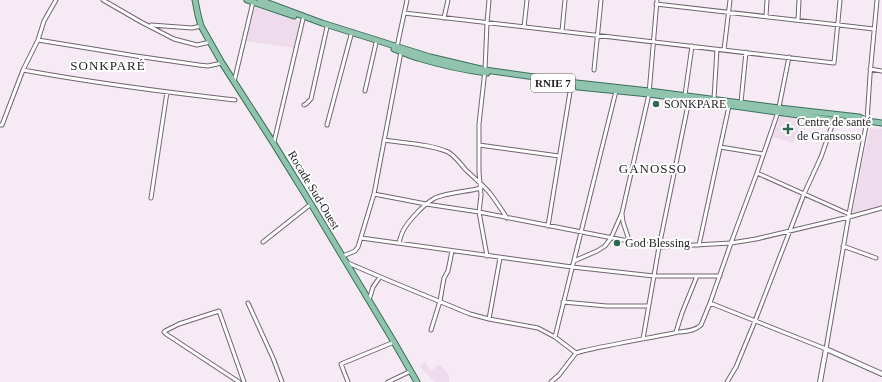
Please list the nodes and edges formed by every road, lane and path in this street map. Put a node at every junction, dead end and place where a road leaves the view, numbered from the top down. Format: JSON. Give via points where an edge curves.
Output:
{"nodes":[{"id":1,"x":56,"y":0,"type":"edge"},
{"id":2,"x":103,"y":0,"type":"edge"},
{"id":3,"x":195,"y":0,"type":"edge"},
{"id":4,"x":198,"y":0,"type":"edge"},
{"id":5,"x":260,"y":0,"type":"edge"},
{"id":6,"x":407,"y":0,"type":"edge"},
{"id":7,"x":448,"y":0,"type":"edge"},
{"id":8,"x":489,"y":0,"type":"edge"},
{"id":9,"x":527,"y":0,"type":"edge"},
{"id":10,"x":565,"y":0,"type":"edge"},
{"id":11,"x":601,"y":0,"type":"edge"},
{"id":12,"x":730,"y":0,"type":"edge"},
{"id":13,"x":767,"y":0,"type":"edge"},
{"id":14,"x":799,"y":0,"type":"edge"},
{"id":15,"x":840,"y":0,"type":"edge"},
{"id":16,"x":877,"y":0,"type":"edge"},
{"id":17,"x":250,"y":1,"type":"edge"},
{"id":18,"x":656,"y":2,"type":"edge"},
{"id":19,"x":196,"y":8,"type":"junction"},
{"id":20,"x":729,"y":12,"type":"junction"},
{"id":21,"x":404,"y":13,"type":"junction"},
{"id":22,"x":766,"y":16,"type":"junction"},
{"id":23,"x":444,"y":18,"type":"junction"},
{"id":24,"x":303,"y":20,"type":"junction"},
{"id":25,"x":798,"y":20,"type":"junction"},
{"id":26,"x":487,"y":22,"type":"junction"},
{"id":27,"x":838,"y":24,"type":"junction"},
{"id":28,"x":149,"y":25,"type":"junction"},
{"id":29,"x":201,"y":26,"type":"junction"},
{"id":30,"x":327,"y":27,"type":"junction"},
{"id":31,"x":524,"y":27,"type":"junction"},
{"id":32,"x":874,"y":28,"type":"junction"},
{"id":33,"x":562,"y":31,"type":"junction"},
{"id":34,"x":351,"y":35,"type":"junction"},
{"id":35,"x":598,"y":35,"type":"junction"},
{"id":36,"x":38,"y":40,"type":"junction"},
{"id":37,"x":210,"y":42,"type":"junction"},
{"id":38,"x":653,"y":42,"type":"junction"},
{"id":39,"x":376,"y":43,"type":"junction"},
{"id":40,"x":692,"y":46,"type":"junction"},
{"id":41,"x":718,"y":49,"type":"junction"},
{"id":42,"x":398,"y":50,"type":"junction"},
{"id":43,"x":724,"y":50,"type":"junction"},
{"id":44,"x":746,"y":52,"type":"junction"},
{"id":45,"x":789,"y":57,"type":"junction"},
{"id":46,"x":222,"y":63,"type":"junction"},
{"id":47,"x":870,"y":69,"type":"junction"},
{"id":48,"x":23,"y":70,"type":"junction"},
{"id":49,"x":594,"y":70,"type":"dead end"},
{"id":50,"x":882,"y":71,"type":"edge"},
{"id":51,"x":485,"y":72,"type":"junction"},
{"id":52,"x":234,"y":83,"type":"junction"},
{"id":53,"x":571,"y":86,"type":"junction"},
{"id":54,"x":365,"y":91,"type":"dead end"},
{"id":55,"x":616,"y":91,"type":"junction"},
{"id":56,"x":166,"y":92,"type":"junction"},
{"id":57,"x":649,"y":93,"type":"junction"},
{"id":58,"x":687,"y":98,"type":"junction"},
{"id":59,"x":235,"y":100,"type":"dead end"},
{"id":60,"x":714,"y":100,"type":"junction"},
{"id":61,"x":741,"y":102,"type":"junction"},
{"id":62,"x":304,"y":105,"type":"dead end"},
{"id":63,"x":729,"y":106,"type":"junction"},
{"id":64,"x":779,"y":110,"type":"junction"},
{"id":65,"x":834,"y":120,"type":"junction"},
{"id":66,"x":867,"y":121,"type":"junction"},
{"id":67,"x":882,"y":123,"type":"edge"},
{"id":68,"x":0,"y":125,"type":"edge"},
{"id":69,"x":327,"y":125,"type":"dead end"},
{"id":70,"x":384,"y":140,"type":"junction"},
{"id":71,"x":274,"y":144,"type":"junction"},
{"id":72,"x":479,"y":145,"type":"junction"},
{"id":73,"x":720,"y":147,"type":"junction"},
{"id":74,"x":763,"y":154,"type":"junction"},
{"id":75,"x":559,"y":156,"type":"junction"},
{"id":76,"x":757,"y":173,"type":"junction"},
{"id":77,"x":480,"y":182,"type":"junction"},
{"id":78,"x":484,"y":187,"type":"junction"},
{"id":79,"x":480,"y":188,"type":"junction"},
{"id":80,"x":374,"y":194,"type":"junction"},
{"id":81,"x":804,"y":194,"type":"junction"},
{"id":82,"x":151,"y":198,"type":"dead end"},
{"id":83,"x":311,"y":204,"type":"junction"},
{"id":84,"x":426,"y":204,"type":"junction"},
{"id":85,"x":882,"y":208,"type":"edge"},
{"id":86,"x":480,"y":212,"type":"junction"},
{"id":87,"x":622,"y":213,"type":"junction"},
{"id":88,"x":849,"y":216,"type":"junction"},
{"id":89,"x":507,"y":218,"type":"junction"},
{"id":90,"x":548,"y":226,"type":"junction"},
{"id":91,"x":790,"y":231,"type":"junction"},
{"id":92,"x":581,"y":232,"type":"junction"},
{"id":93,"x":361,"y":238,"type":"junction"},
{"id":94,"x":611,"y":238,"type":"junction"},
{"id":95,"x":629,"y":240,"type":"junction"},
{"id":96,"x":263,"y":242,"type":"dead end"},
{"id":97,"x":400,"y":243,"type":"junction"},
{"id":98,"x":730,"y":243,"type":"junction"},
{"id":99,"x":699,"y":245,"type":"junction"},
{"id":100,"x":844,"y":246,"type":"junction"},
{"id":101,"x":659,"y":247,"type":"junction"},
{"id":102,"x":452,"y":251,"type":"junction"},
{"id":103,"x":343,"y":256,"type":"junction"},
{"id":104,"x":487,"y":256,"type":"junction"},
{"id":105,"x":500,"y":258,"type":"junction"},
{"id":106,"x":876,"y":258,"type":"dead end"},
{"id":107,"x":574,"y":261,"type":"junction"},
{"id":108,"x":346,"y":262,"type":"junction"},
{"id":109,"x":572,"y":267,"type":"junction"},
{"id":110,"x":654,"y":276,"type":"junction"},
{"id":111,"x":697,"y":276,"type":"junction"},
{"id":112,"x":720,"y":276,"type":"junction"},
{"id":113,"x":380,"y":277,"type":"junction"},
{"id":114,"x":369,"y":300,"type":"junction"},
{"id":115,"x":440,"y":301,"type":"junction"},
{"id":116,"x":563,"y":302,"type":"junction"},
{"id":117,"x":248,"y":303,"type":"dead end"},
{"id":118,"x":710,"y":303,"type":"junction"},
{"id":119,"x":648,"y":306,"type":"junction"},
{"id":120,"x":489,"y":319,"type":"junction"},
{"id":121,"x":755,"y":321,"type":"junction"},
{"id":122,"x":431,"y":330,"type":"dead end"},
{"id":123,"x":676,"y":332,"type":"junction"},
{"id":124,"x":555,"y":337,"type":"junction"},
{"id":125,"x":643,"y":339,"type":"junction"},
{"id":126,"x":394,"y":342,"type":"junction"},
{"id":127,"x":826,"y":349,"type":"junction"},
{"id":128,"x":576,"y":354,"type":"junction"},
{"id":129,"x":411,"y":371,"type":"junction"},
{"id":130,"x":882,"y":374,"type":"edge"},
{"id":131,"x":239,"y":382,"type":"edge"},
{"id":132,"x":244,"y":382,"type":"edge"},
{"id":133,"x":282,"y":382,"type":"edge"},
{"id":134,"x":348,"y":382,"type":"edge"},
{"id":135,"x":388,"y":382,"type":"edge"},
{"id":136,"x":417,"y":382,"type":"edge"},
{"id":137,"x":552,"y":382,"type":"edge"},
{"id":138,"x":727,"y":382,"type":"edge"},
{"id":139,"x":820,"y":382,"type":"edge"}],
"edges":[{"from":1,"to":36,"type":"street","via":[[44,21]]},
{"from":2,"to":28,"type":"street"},
{"from":3,"to":19,"type":"main road","name":"Rocade Sud-Ouest"},
{"from":4,"to":19,"type":"main road","name":"Rocade Sud-Ouest"},
{"from":5,"to":42,"type":"main road","name":"RNIE 7","number":"RNIE 7"},
{"from":6,"to":21,"type":"street"},
{"from":7,"to":23,"type":"street"},
{"from":8,"to":26,"type":"street"},
{"from":9,"to":31,"type":"street"},
{"from":10,"to":33,"type":"street"},
{"from":11,"to":35,"type":"street"},
{"from":12,"to":20,"type":"street"},
{"from":13,"to":22,"type":"street"},
{"from":14,"to":25,"type":"street"},
{"from":15,"to":27,"type":"street"},
{"from":16,"to":32,"type":"street"},
{"from":17,"to":24,"type":"main road","name":"RNIE 7","number":"RNIE 7"},
{"from":17,"to":52,"type":"street"},
{"from":18,"to":20,"type":"street"},
{"from":18,"to":38,"type":"street"},
{"from":19,"to":29,"type":"main road","name":"Rocade Sud-Ouest"},
{"from":20,"to":22,"type":"street"},
{"from":20,"to":43,"type":"street"},
{"from":21,"to":23,"type":"street"},
{"from":21,"to":42,"type":"street"},
{"from":22,"to":25,"type":"street"},
{"from":23,"to":26,"type":"street"},
{"from":24,"to":30,"type":"main road","name":"RNIE 7","number":"RNIE 7"},
{"from":24,"to":71,"type":"street"},
{"from":25,"to":27,"type":"street"},
{"from":26,"to":31,"type":"street"},
{"from":26,"to":51,"type":"street"},
{"from":27,"to":32,"type":"street"},
{"from":27,"to":45,"type":"street","via":[[834,63]]},
{"from":28,"to":29,"type":"street","via":[[192,28]]},
{"from":28,"to":37,"type":"street","via":[[174,39],[197,45]]},
{"from":29,"to":37,"type":"main road","name":"Rocade Sud-Ouest"},
{"from":30,"to":34,"type":"main road","name":"RNIE 7","number":"RNIE 7"},
{"from":30,"to":62,"type":"street","via":[[311,99]]},
{"from":31,"to":33,"type":"street"},
{"from":32,"to":47,"type":"street"},
{"from":33,"to":35,"type":"street"},
{"from":34,"to":39,"type":"main road","name":"RNIE 7","number":"RNIE 7"},
{"from":34,"to":69,"type":"street"},
{"from":35,"to":38,"type":"street"},
{"from":35,"to":49,"type":"street"},
{"from":36,"to":46,"type":"street","via":[[199,65]]},
{"from":36,"to":48,"type":"street"},
{"from":37,"to":46,"type":"main road","name":"Rocade Sud-Ouest"},
{"from":38,"to":40,"type":"street"},
{"from":38,"to":57,"type":"street"},
{"from":39,"to":42,"type":"main road","name":"RNIE 7","number":"RNIE 7"},
{"from":39,"to":54,"type":"street"},
{"from":40,"to":41,"type":"street"},
{"from":40,"to":58,"type":"street"},
{"from":41,"to":43,"type":"street"},
{"from":41,"to":60,"type":"street"},
{"from":42,"to":51,"type":"main road","name":"RNIE 7","number":"RNIE 7","via":[[443,65]]},
{"from":42,"to":70,"type":"street"},
{"from":43,"to":44,"type":"street"},
{"from":44,"to":45,"type":"street"},
{"from":44,"to":61,"type":"street"},
{"from":45,"to":64,"type":"street"},
{"from":46,"to":52,"type":"main road","name":"Rocade Sud-Ouest"},
{"from":47,"to":50,"type":"street"},
{"from":47,"to":66,"type":"street"},
{"from":48,"to":56,"type":"street"},
{"from":48,"to":68,"type":"street","via":[[2,126]]},
{"from":51,"to":53,"type":"main road","name":"RNIE 7","number":"RNIE 7"},
{"from":51,"to":57,"type":"main road","name":"RNIE 7","number":"RNIE 7"},
{"from":51,"to":72,"type":"street"},
{"from":52,"to":71,"type":"main road","name":"Rocade Sud-Ouest"},
{"from":53,"to":55,"type":"main road","name":"RNIE 7","number":"RNIE 7"},
{"from":53,"to":75,"type":"street"},
{"from":55,"to":57,"type":"main road","name":"RNIE 7","number":"RNIE 7"},
{"from":55,"to":92,"type":"street"},
{"from":56,"to":59,"type":"street"},
{"from":56,"to":82,"type":"street"},
{"from":57,"to":58,"type":"main road","name":"RNIE 7","number":"RNIE 7"},
{"from":57,"to":87,"type":"street"},
{"from":58,"to":60,"type":"main road","name":"RNIE 7","number":"RNIE 7"},
{"from":58,"to":63,"type":"main road","name":"RNIE 7","number":"RNIE 7"},
{"from":58,"to":101,"type":"street"},
{"from":60,"to":61,"type":"main road","name":"RNIE 7","number":"RNIE 7"},
{"from":61,"to":64,"type":"main road","name":"RNIE 7","number":"RNIE 7"},
{"from":63,"to":64,"type":"main road","name":"RNIE 7","number":"RNIE 7"},
{"from":63,"to":73,"type":"street"},
{"from":64,"to":65,"type":"main road","name":"RNIE 7","number":"RNIE 7"},
{"from":64,"to":66,"type":"main road","name":"RNIE 7","number":"RNIE 7","via":[[859,117]]},
{"from":64,"to":74,"type":"street"},
{"from":65,"to":66,"type":"main road","name":"RNIE 7","number":"RNIE 7","via":[[861,123]]},
{"from":65,"to":81,"type":"street"},
{"from":66,"to":67,"type":"main road","name":"RNIE 7","number":"RNIE 7"},
{"from":66,"to":88,"type":"street"},
{"from":70,"to":77,"type":"street","via":[[442,150],[453,156]]},
{"from":70,"to":80,"type":"street"},
{"from":71,"to":83,"type":"main road","name":"Rocade Sud-Ouest"},
{"from":72,"to":75,"type":"street"},
{"from":72,"to":77,"type":"street"},
{"from":73,"to":74,"type":"street"},
{"from":73,"to":99,"type":"street"},
{"from":74,"to":76,"type":"street"},
{"from":75,"to":90,"type":"street"},
{"from":76,"to":81,"type":"street"},
{"from":76,"to":98,"type":"street"},
{"from":77,"to":78,"type":"street"},
{"from":77,"to":79,"type":"street"},
{"from":78,"to":79,"type":"street"},
{"from":78,"to":89,"type":"street"},
{"from":79,"to":84,"type":"street","via":[[449,194]]},
{"from":79,"to":86,"type":"street"},
{"from":80,"to":84,"type":"street"},
{"from":80,"to":93,"type":"street"},
{"from":81,"to":88,"type":"street"},
{"from":81,"to":91,"type":"street"},
{"from":83,"to":96,"type":"street"},
{"from":83,"to":103,"type":"main road","name":"Rocade Sud-Ouest"},
{"from":84,"to":86,"type":"street"},
{"from":84,"to":97,"type":"street","via":[[402,232]]},
{"from":85,"to":88,"type":"street"},
{"from":86,"to":89,"type":"street"},
{"from":86,"to":104,"type":"street"},
{"from":87,"to":94,"type":"street"},
{"from":87,"to":95,"type":"street"},
{"from":88,"to":91,"type":"street"},
{"from":88,"to":100,"type":"street"},
{"from":89,"to":90,"type":"street"},
{"from":90,"to":92,"type":"street"},
{"from":91,"to":98,"type":"street"},
{"from":91,"to":121,"type":"street"},
{"from":92,"to":94,"type":"street"},
{"from":92,"to":107,"type":"street"},
{"from":93,"to":97,"type":"street"},
{"from":93,"to":103,"type":"street","via":[[355,250]]},
{"from":94,"to":95,"type":"street"},
{"from":94,"to":107,"type":"street","via":[[601,249]]},
{"from":95,"to":101,"type":"street"},
{"from":97,"to":102,"type":"street"},
{"from":98,"to":99,"type":"street"},
{"from":98,"to":112,"type":"street"},
{"from":99,"to":101,"type":"street"},
{"from":100,"to":106,"type":"street"},
{"from":100,"to":127,"type":"street"},
{"from":101,"to":110,"type":"street"},
{"from":102,"to":104,"type":"street"},
{"from":102,"to":115,"type":"street"},
{"from":103,"to":108,"type":"main road","name":"Rocade Sud-Ouest"},
{"from":104,"to":105,"type":"street"},
{"from":105,"to":109,"type":"street"},
{"from":105,"to":120,"type":"street"},
{"from":107,"to":109,"type":"street"},
{"from":108,"to":113,"type":"street"},
{"from":108,"to":114,"type":"main road","name":"Rocade Sud-Ouest"},
{"from":109,"to":110,"type":"street"},
{"from":109,"to":116,"type":"street"},
{"from":110,"to":111,"type":"street"},
{"from":110,"to":119,"type":"street"},
{"from":111,"to":112,"type":"street"},
{"from":111,"to":123,"type":"street"},
{"from":112,"to":118,"type":"street"},
{"from":113,"to":114,"type":"street","via":[[373,287]]},
{"from":113,"to":115,"type":"street"},
{"from":114,"to":126,"type":"main road","name":"Rocade Sud-Ouest"},
{"from":115,"to":120,"type":"street"},
{"from":115,"to":122,"type":"street"},
{"from":116,"to":119,"type":"street"},
{"from":116,"to":124,"type":"street"},
{"from":117,"to":133,"type":"street"},
{"from":118,"to":121,"type":"street"},
{"from":118,"to":123,"type":"street","via":[[698,328]]},
{"from":119,"to":125,"type":"street"},
{"from":120,"to":124,"type":"street","via":[[531,326]]},
{"from":121,"to":127,"type":"street"},
{"from":121,"to":138,"type":"street"},
{"from":123,"to":125,"type":"street"},
{"from":124,"to":128,"type":"street"},
{"from":125,"to":128,"type":"street"},
{"from":126,"to":129,"type":"main road","name":"Rocade Sud-Ouest"},
{"from":126,"to":134,"type":"street","via":[[341,364]]},
{"from":127,"to":130,"type":"street"},
{"from":127,"to":139,"type":"street"},
{"from":128,"to":137,"type":"street"},
{"from":129,"to":135,"type":"street"},
{"from":129,"to":136,"type":"main road","name":"Rocade Sud-Ouest"},
{"from":131,"to":132,"type":"street","via":[[164,332],[179,324],[219,311]]}]}
